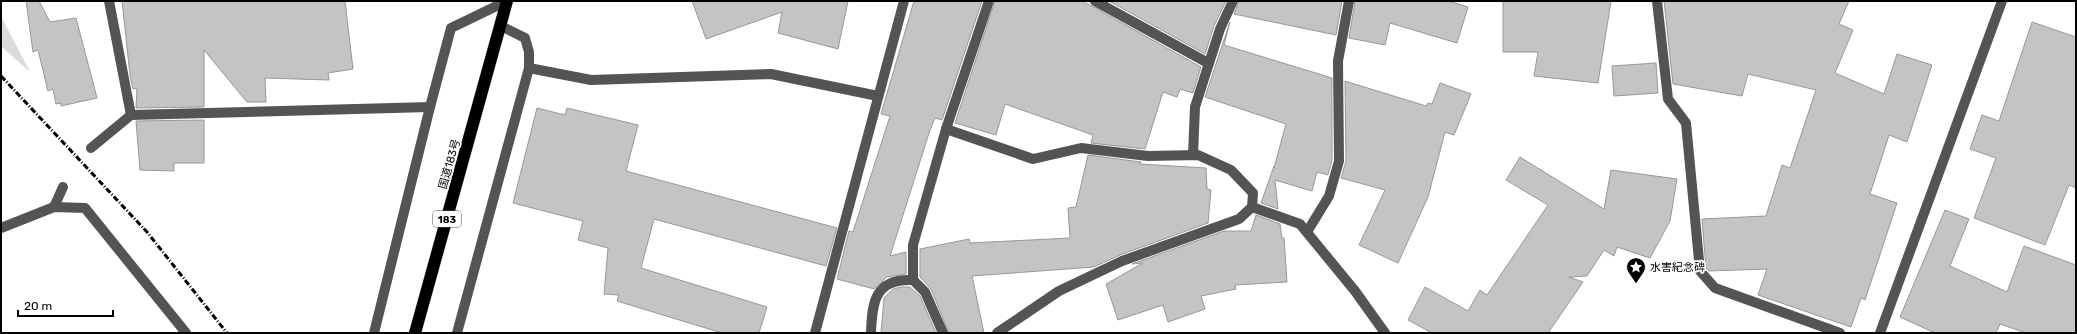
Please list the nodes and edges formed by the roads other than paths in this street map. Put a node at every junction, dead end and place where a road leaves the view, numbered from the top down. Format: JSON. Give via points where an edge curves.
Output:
{"nodes":[{"id":1,"x":109,"y":1,"type":"edge"},
{"id":2,"x":507,"y":1,"type":"edge"},
{"id":3,"x":904,"y":1,"type":"edge"},
{"id":4,"x":989,"y":1,"type":"edge"},
{"id":5,"x":1095,"y":1,"type":"edge"},
{"id":6,"x":1233,"y":1,"type":"edge"},
{"id":7,"x":1349,"y":1,"type":"edge"},
{"id":8,"x":1657,"y":1,"type":"edge"},
{"id":9,"x":2002,"y":1,"type":"edge"},
{"id":10,"x":501,"y":26,"type":"junction"},
{"id":11,"x":1208,"y":63,"type":"junction"},
{"id":12,"x":529,"y":68,"type":"junction"},
{"id":13,"x":878,"y":96,"type":"junction"},
{"id":14,"x":430,"y":106,"type":"junction"},
{"id":15,"x":132,"y":115,"type":"junction"},
{"id":16,"x":946,"y":129,"type":"junction"},
{"id":17,"x":91,"y":148,"type":"dead end"},
{"id":18,"x":1193,"y":155,"type":"junction"},
{"id":19,"x":63,"y":187,"type":"dead end"},
{"id":20,"x":54,"y":207,"type":"junction"},
{"id":21,"x":1252,"y":207,"type":"junction"},
{"id":22,"x":2,"y":226,"type":"edge"},
{"id":23,"x":1307,"y":232,"type":"junction"},
{"id":24,"x":913,"y":280,"type":"junction"},
{"id":25,"x":186,"y":333,"type":"edge"},
{"id":26,"x":374,"y":333,"type":"edge"},
{"id":27,"x":415,"y":333,"type":"edge"},
{"id":28,"x":458,"y":333,"type":"edge"},
{"id":29,"x":815,"y":333,"type":"edge"},
{"id":30,"x":871,"y":333,"type":"edge"},
{"id":31,"x":943,"y":333,"type":"edge"},
{"id":32,"x":997,"y":333,"type":"edge"},
{"id":33,"x":1385,"y":333,"type":"edge"},
{"id":34,"x":1840,"y":333,"type":"edge"},
{"id":35,"x":1880,"y":333,"type":"edge"}],
"edges":[{"from":1,"to":15,"type":"street"},
{"from":2,"to":10,"type":"highway","name":"国道183号","number":"183"},
{"from":2,"to":14,"type":"street","via":[[451,28]]},
{"from":3,"to":13,"type":"street"},
{"from":4,"to":16,"type":"street"},
{"from":5,"to":11,"type":"street"},
{"from":6,"to":11,"type":"street"},
{"from":7,"to":23,"type":"street","via":[[1338,61],[1339,161],[1329,196]]},
{"from":8,"to":34,"type":"street","via":[[1668,99],[1686,123],[1700,271],[1715,288]]},
{"from":9,"to":35,"type":"street"},
{"from":10,"to":12,"type":"street","via":[[524,38],[529,52]]},
{"from":10,"to":27,"type":"highway","name":"国道183号","number":"183"},
{"from":11,"to":18,"type":"street","via":[[1195,106]]},
{"from":12,"to":13,"type":"street","via":[[592,80],[771,74]]},
{"from":12,"to":28,"type":"street"},
{"from":13,"to":29,"type":"street"},
{"from":14,"to":15,"type":"street"},
{"from":14,"to":26,"type":"street"},
{"from":15,"to":17,"type":"street"},
{"from":16,"to":18,"type":"street","via":[[1033,159],[1081,148],[1148,156]]},
{"from":16,"to":24,"type":"street","via":[[913,245]]},
{"from":18,"to":21,"type":"street","via":[[1231,170],[1253,193]]},
{"from":19,"to":20,"type":"street"},
{"from":20,"to":22,"type":"street"},
{"from":20,"to":25,"type":"street","via":[[85,208]]},
{"from":21,"to":23,"type":"street","via":[[1300,224]]},
{"from":21,"to":32,"type":"street","via":[[1239,219],[1122,262],[1059,291]]},
{"from":23,"to":33,"type":"street"},
{"from":24,"to":30,"type":"street","via":[[900,279],[879,291],[872,308]]},
{"from":24,"to":31,"type":"street","via":[[924,292]]}]}
